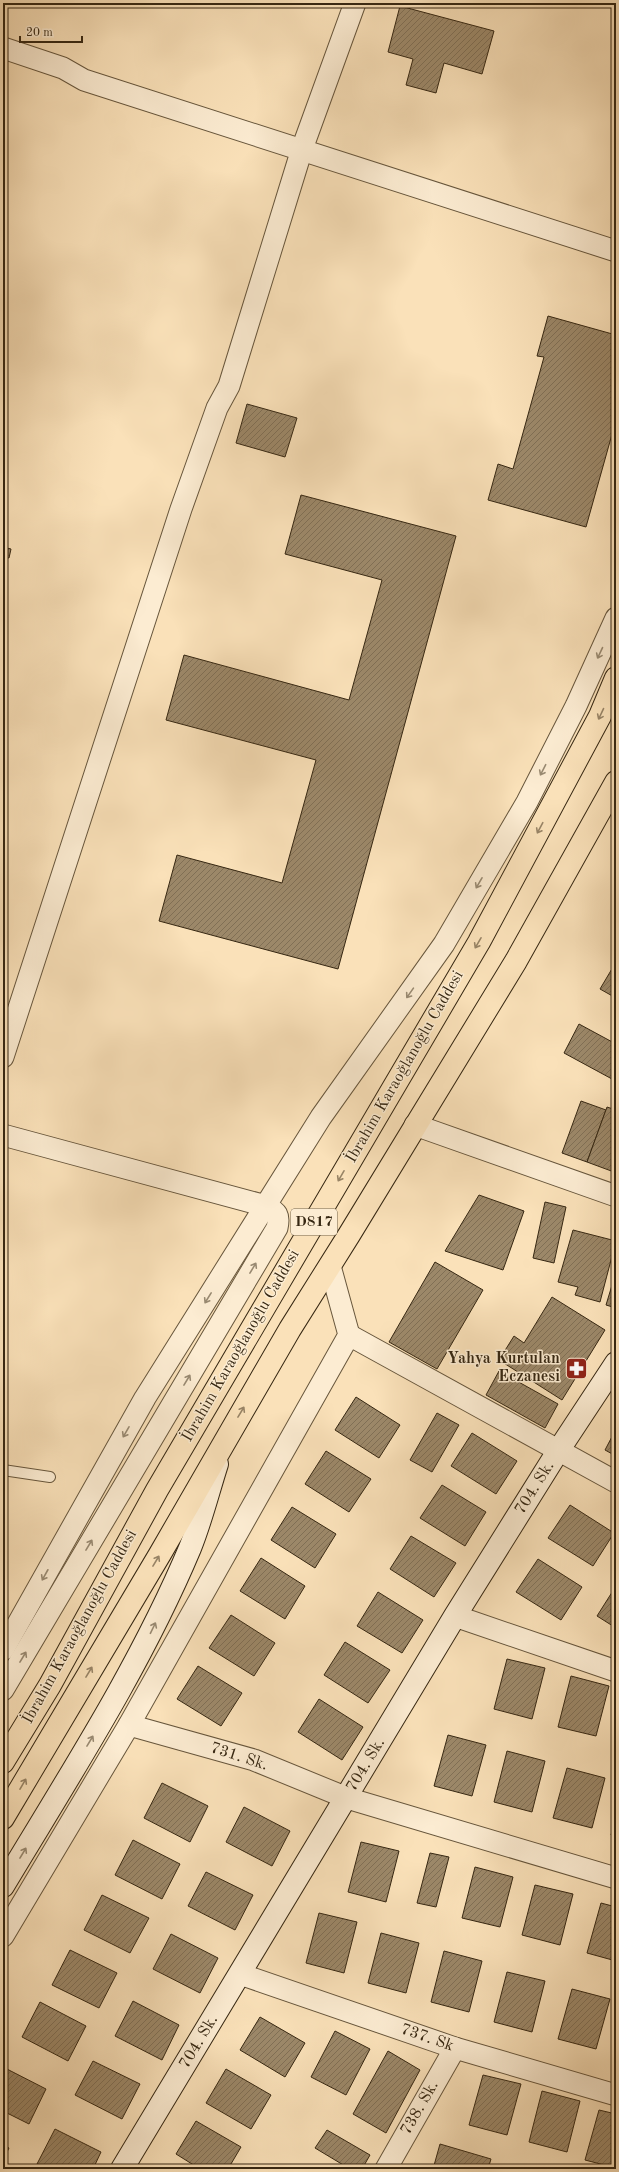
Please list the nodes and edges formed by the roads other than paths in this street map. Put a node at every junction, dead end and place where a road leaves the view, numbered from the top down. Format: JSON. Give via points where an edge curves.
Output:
{"nodes":[{"id":1,"x":355,"y":3,"type":"edge"},
{"id":2,"x":3,"y":48,"type":"edge"},
{"id":3,"x":302,"y":149,"type":"junction"},
{"id":4,"x":616,"y":251,"type":"edge"},
{"id":5,"x":616,"y":618,"type":"edge"},
{"id":6,"x":616,"y":678,"type":"edge"},
{"id":7,"x":616,"y":782,"type":"edge"},
{"id":8,"x":3,"y":1057,"type":"edge"},
{"id":9,"x":415,"y":1125,"type":"junction"},
{"id":10,"x":3,"y":1135,"type":"edge"},
{"id":11,"x":616,"y":1196,"type":"edge"},
{"id":12,"x":266,"y":1206,"type":"junction"},
{"id":13,"x":330,"y":1266,"type":"junction"},
{"id":14,"x":349,"y":1335,"type":"junction"},
{"id":15,"x":613,"y":1375,"type":"edge"},
{"id":16,"x":225,"y":1440,"type":"junction"},
{"id":17,"x":559,"y":1449,"type":"junction"},
{"id":18,"x":3,"y":1470,"type":"edge"},
{"id":19,"x":50,"y":1477,"type":"dead end"},
{"id":20,"x":99,"y":1480,"type":"junction"},
{"id":21,"x":616,"y":1482,"type":"edge"},
{"id":22,"x":121,"y":1491,"type":"junction"},
{"id":23,"x":455,"y":1616,"type":"junction"},
{"id":24,"x":3,"y":1650,"type":"edge"},
{"id":25,"x":616,"y":1671,"type":"edge"},
{"id":26,"x":3,"y":1690,"type":"edge"},
{"id":27,"x":129,"y":1725,"type":"junction"},
{"id":28,"x":3,"y":1762,"type":"edge"},
{"id":29,"x":347,"y":1798,"type":"junction"},
{"id":30,"x":3,"y":1818,"type":"edge"},
{"id":31,"x":616,"y":1878,"type":"edge"},
{"id":32,"x":3,"y":1886,"type":"edge"},
{"id":33,"x":3,"y":1936,"type":"edge"},
{"id":34,"x":240,"y":1974,"type":"junction"},
{"id":35,"x":455,"y":2048,"type":"junction"},
{"id":36,"x":616,"y":2095,"type":"edge"},
{"id":37,"x":122,"y":2169,"type":"edge"},
{"id":38,"x":386,"y":2169,"type":"edge"}],
"edges":[{"from":1,"to":3,"type":"street"},
{"from":2,"to":3,"type":"street","via":[[63,68],[84,80]]},
{"from":3,"to":4,"type":"street"},
{"from":3,"to":8,"type":"street","via":[[229,386],[217,408],[181,509]]},
{"from":5,"to":12,"type":"street","one_way":true,"via":[[576,706],[527,802],[444,944],[320,1117]]},
{"from":6,"to":28,"type":"highway","name":"İbrahim Karaoğlanoğlu Caddesi","number":"D817","one_way":true,"via":[[600,716],[479,942],[157,1490],[50,1684]]},
{"from":7,"to":9,"type":"highway","name":"İbrahim Karaoğlanoğlu Caddesi","number":"D817","via":[[516,962]]},
{"from":9,"to":11,"type":"street"},
{"from":9,"to":13,"type":"highway","name":"İbrahim Karaoğlanoğlu Caddesi","number":"D817"},
{"from":10,"to":12,"type":"street"},
{"from":12,"to":20,"type":"street","one_way":true,"via":[[145,1398]]},
{"from":22,"to":12,"type":"street","one_way":true,"via":[[277,1228],[279,1218],[276,1211]]},
{"from":13,"to":14,"type":"street"},
{"from":16,"to":13,"type":"highway","name":"İbrahim Karaoğlanoğlu Caddesi","number":"D817","one_way":true,"via":[[290,1328]]},
{"from":14,"to":17,"type":"street"},
{"from":14,"to":27,"type":"street"},
{"from":15,"to":17,"type":"street","name":"704. Sk."},
{"from":30,"to":16,"type":"highway","name":"İbrahim Karaoğlanoğlu Caddesi","number":"D817","one_way":true},
{"from":32,"to":16,"type":"street","one_way":true,"via":[[126,1680],[159,1616],[191,1546]]},
{"from":17,"to":21,"type":"street"},
{"from":17,"to":23,"type":"street","name":"704. Sk."},
{"from":18,"to":19,"type":"lane"},
{"from":20,"to":22,"type":"street"},
{"from":20,"to":24,"type":"street","one_way":true},
{"from":26,"to":22,"type":"street","one_way":true},
{"from":23,"to":25,"type":"street"},
{"from":23,"to":29,"type":"street","name":"704. Sk."},
{"from":27,"to":29,"type":"street","name":"731. Sk.","via":[[254,1760]]},
{"from":27,"to":33,"type":"street"},
{"from":29,"to":31,"type":"street","name":"731. Sk."},
{"from":29,"to":34,"type":"street","name":"704. Sk."},
{"from":34,"to":35,"type":"street","name":"737. Sk"},
{"from":34,"to":37,"type":"street","name":"704. Sk."},
{"from":35,"to":36,"type":"street","name":"737. Sk"},
{"from":35,"to":38,"type":"street","name":"738. Sk."}]}
